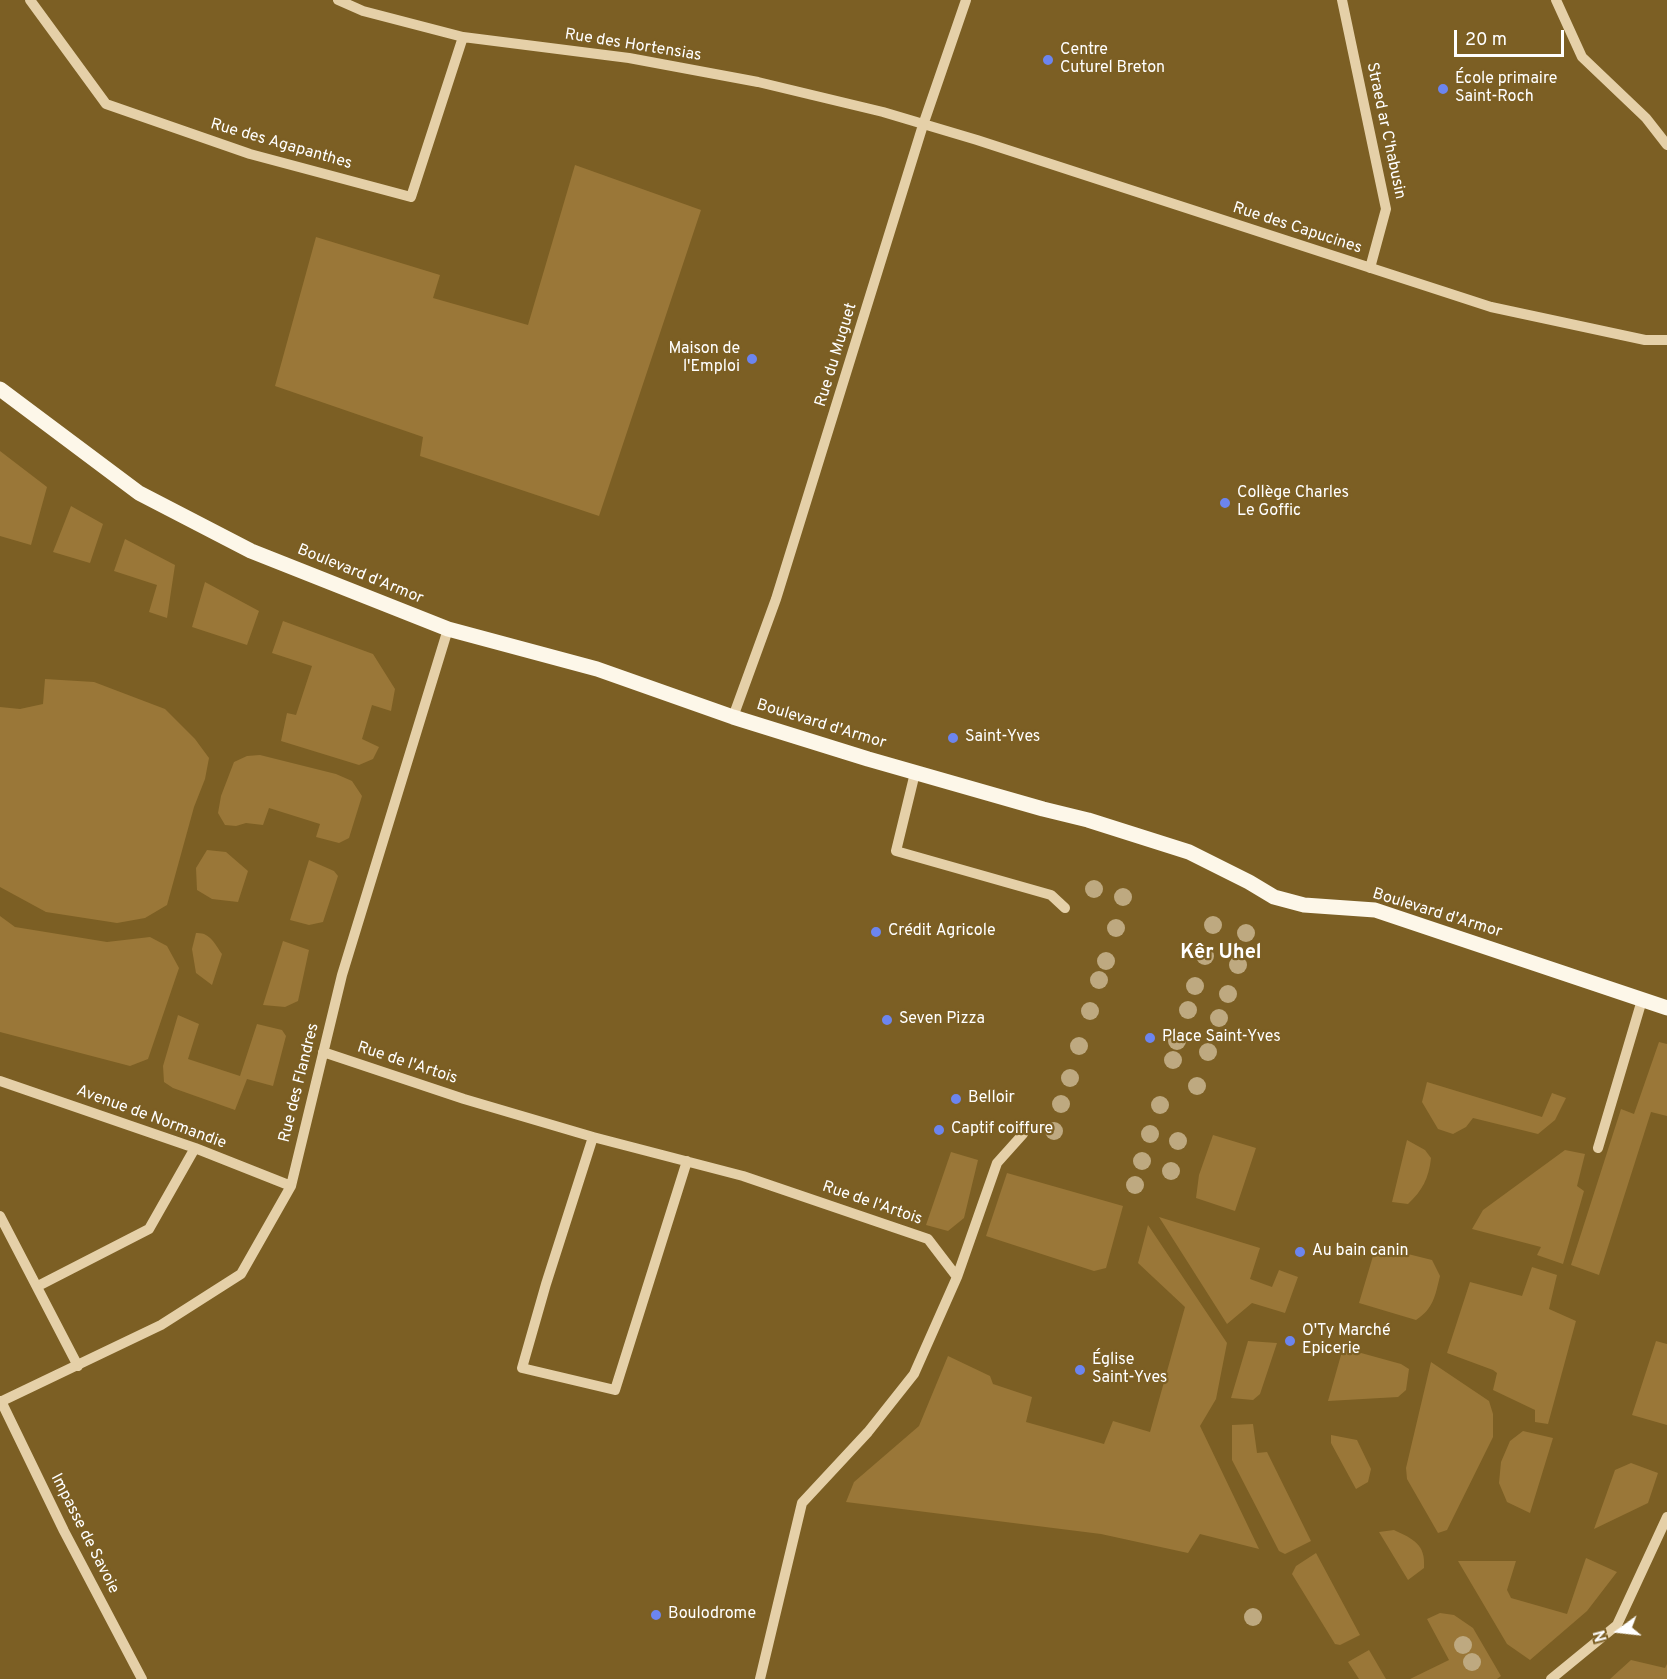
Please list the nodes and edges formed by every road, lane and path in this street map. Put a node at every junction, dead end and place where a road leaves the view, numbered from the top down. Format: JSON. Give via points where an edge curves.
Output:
{"nodes":[{"id":1,"x":30,"y":0,"type":"edge"},
{"id":2,"x":339,"y":0,"type":"edge"},
{"id":3,"x":966,"y":0,"type":"edge"},
{"id":4,"x":1342,"y":0,"type":"edge"},
{"id":5,"x":1556,"y":0,"type":"edge"},
{"id":6,"x":463,"y":37,"type":"junction"},
{"id":7,"x":923,"y":125,"type":"junction"},
{"id":8,"x":1667,"y":145,"type":"edge"},
{"id":9,"x":1370,"y":268,"type":"junction"},
{"id":10,"x":1667,"y":340,"type":"edge"},
{"id":11,"x":0,"y":389,"type":"edge"},
{"id":12,"x":448,"y":629,"type":"junction"},
{"id":13,"x":733,"y":717,"type":"junction"},
{"id":14,"x":915,"y":773,"type":"junction"},
{"id":15,"x":1065,"y":908,"type":"dead end"},
{"id":16,"x":1642,"y":1000,"type":"junction"},
{"id":17,"x":1667,"y":1008,"type":"edge"},
{"id":18,"x":323,"y":1052,"type":"junction"},
{"id":19,"x":0,"y":1081,"type":"edge"},
{"id":20,"x":1023,"y":1134,"type":"dead end"},
{"id":21,"x":593,"y":1137,"type":"junction"},
{"id":22,"x":195,"y":1148,"type":"junction"},
{"id":23,"x":1598,"y":1148,"type":"dead end"},
{"id":24,"x":687,"y":1161,"type":"junction"},
{"id":25,"x":291,"y":1186,"type":"junction"},
{"id":26,"x":0,"y":1216,"type":"edge"},
{"id":27,"x":957,"y":1277,"type":"junction"},
{"id":28,"x":38,"y":1286,"type":"junction"},
{"id":29,"x":78,"y":1366,"type":"junction"},
{"id":30,"x":1,"y":1402,"type":"edge"},
{"id":31,"x":1667,"y":1517,"type":"edge"},
{"id":32,"x":142,"y":1679,"type":"edge"},
{"id":33,"x":760,"y":1679,"type":"edge"},
{"id":34,"x":1551,"y":1679,"type":"edge"}],
"edges":[{"from":1,"to":6,"type":"street","name":"Rue des Agapanthes","via":[[106,104],[250,154],[411,197]]},
{"from":2,"to":6,"type":"street","name":"Rue des Hortensias","via":[[363,11]]},
{"from":3,"to":7,"type":"street","name":"Rue du Muguet"},
{"from":4,"to":9,"type":"street","name":"Straed ar C'habusin","via":[[1386,209]]},
{"from":5,"to":8,"type":"street","via":[[1582,57],[1646,118]]},
{"from":6,"to":7,"type":"street","name":"Rue des Hortensias","via":[[629,57],[758,82]]},
{"from":7,"to":9,"type":"street","name":"Rue des Capucines"},
{"from":7,"to":13,"type":"street","name":"Rue du Muguet","via":[[776,598]]},
{"from":9,"to":10,"type":"street","name":"Rue des Capucines","via":[[1491,308],[1645,340]]},
{"from":11,"to":12,"type":"main road","name":"Boulevard d'Armor","via":[[140,493],[251,551]]},
{"from":12,"to":13,"type":"main road","name":"Boulevard d'Armor","via":[[597,669]]},
{"from":12,"to":18,"type":"street","name":"Rue des Flandres","via":[[342,975]]},
{"from":13,"to":14,"type":"main road","name":"Boulevard d'Armor"},
{"from":14,"to":15,"type":"street","via":[[896,851],[1051,895]]},
{"from":14,"to":16,"type":"main road","name":"Boulevard d'Armor","via":[[1189,852],[1274,897],[1304,904],[1375,910]]},
{"from":16,"to":17,"type":"main road","name":"Boulevard d'Armor"},
{"from":16,"to":23,"type":"street"},
{"from":18,"to":21,"type":"street","name":"Rue de l'Artois"},
{"from":18,"to":25,"type":"street","name":"Rue des Flandres"},
{"from":19,"to":22,"type":"street","name":"Avenue de Normandie"},
{"from":20,"to":27,"type":"street","via":[[997,1163]]},
{"from":21,"to":24,"type":"street","name":"Rue de l'Artois"},
{"from":21,"to":24,"type":"street","via":[[522,1368],[615,1390]]},
{"from":22,"to":25,"type":"street","name":"Avenue de Normandie"},
{"from":22,"to":28,"type":"street","via":[[149,1229]]},
{"from":24,"to":27,"type":"street","name":"Rue de l'Artois","via":[[928,1239]]},
{"from":25,"to":29,"type":"street","name":"Rue des Flandres","via":[[241,1274],[161,1325]]},
{"from":26,"to":28,"type":"street"},
{"from":27,"to":33,"type":"street","via":[[914,1374],[868,1432],[802,1503]]},
{"from":28,"to":29,"type":"street"},
{"from":29,"to":30,"type":"street","name":"Rue des Flandres"},
{"from":30,"to":32,"type":"street","name":"Impasse de Savoie"},
{"from":31,"to":34,"type":"street","via":[[1617,1625]]}]}
